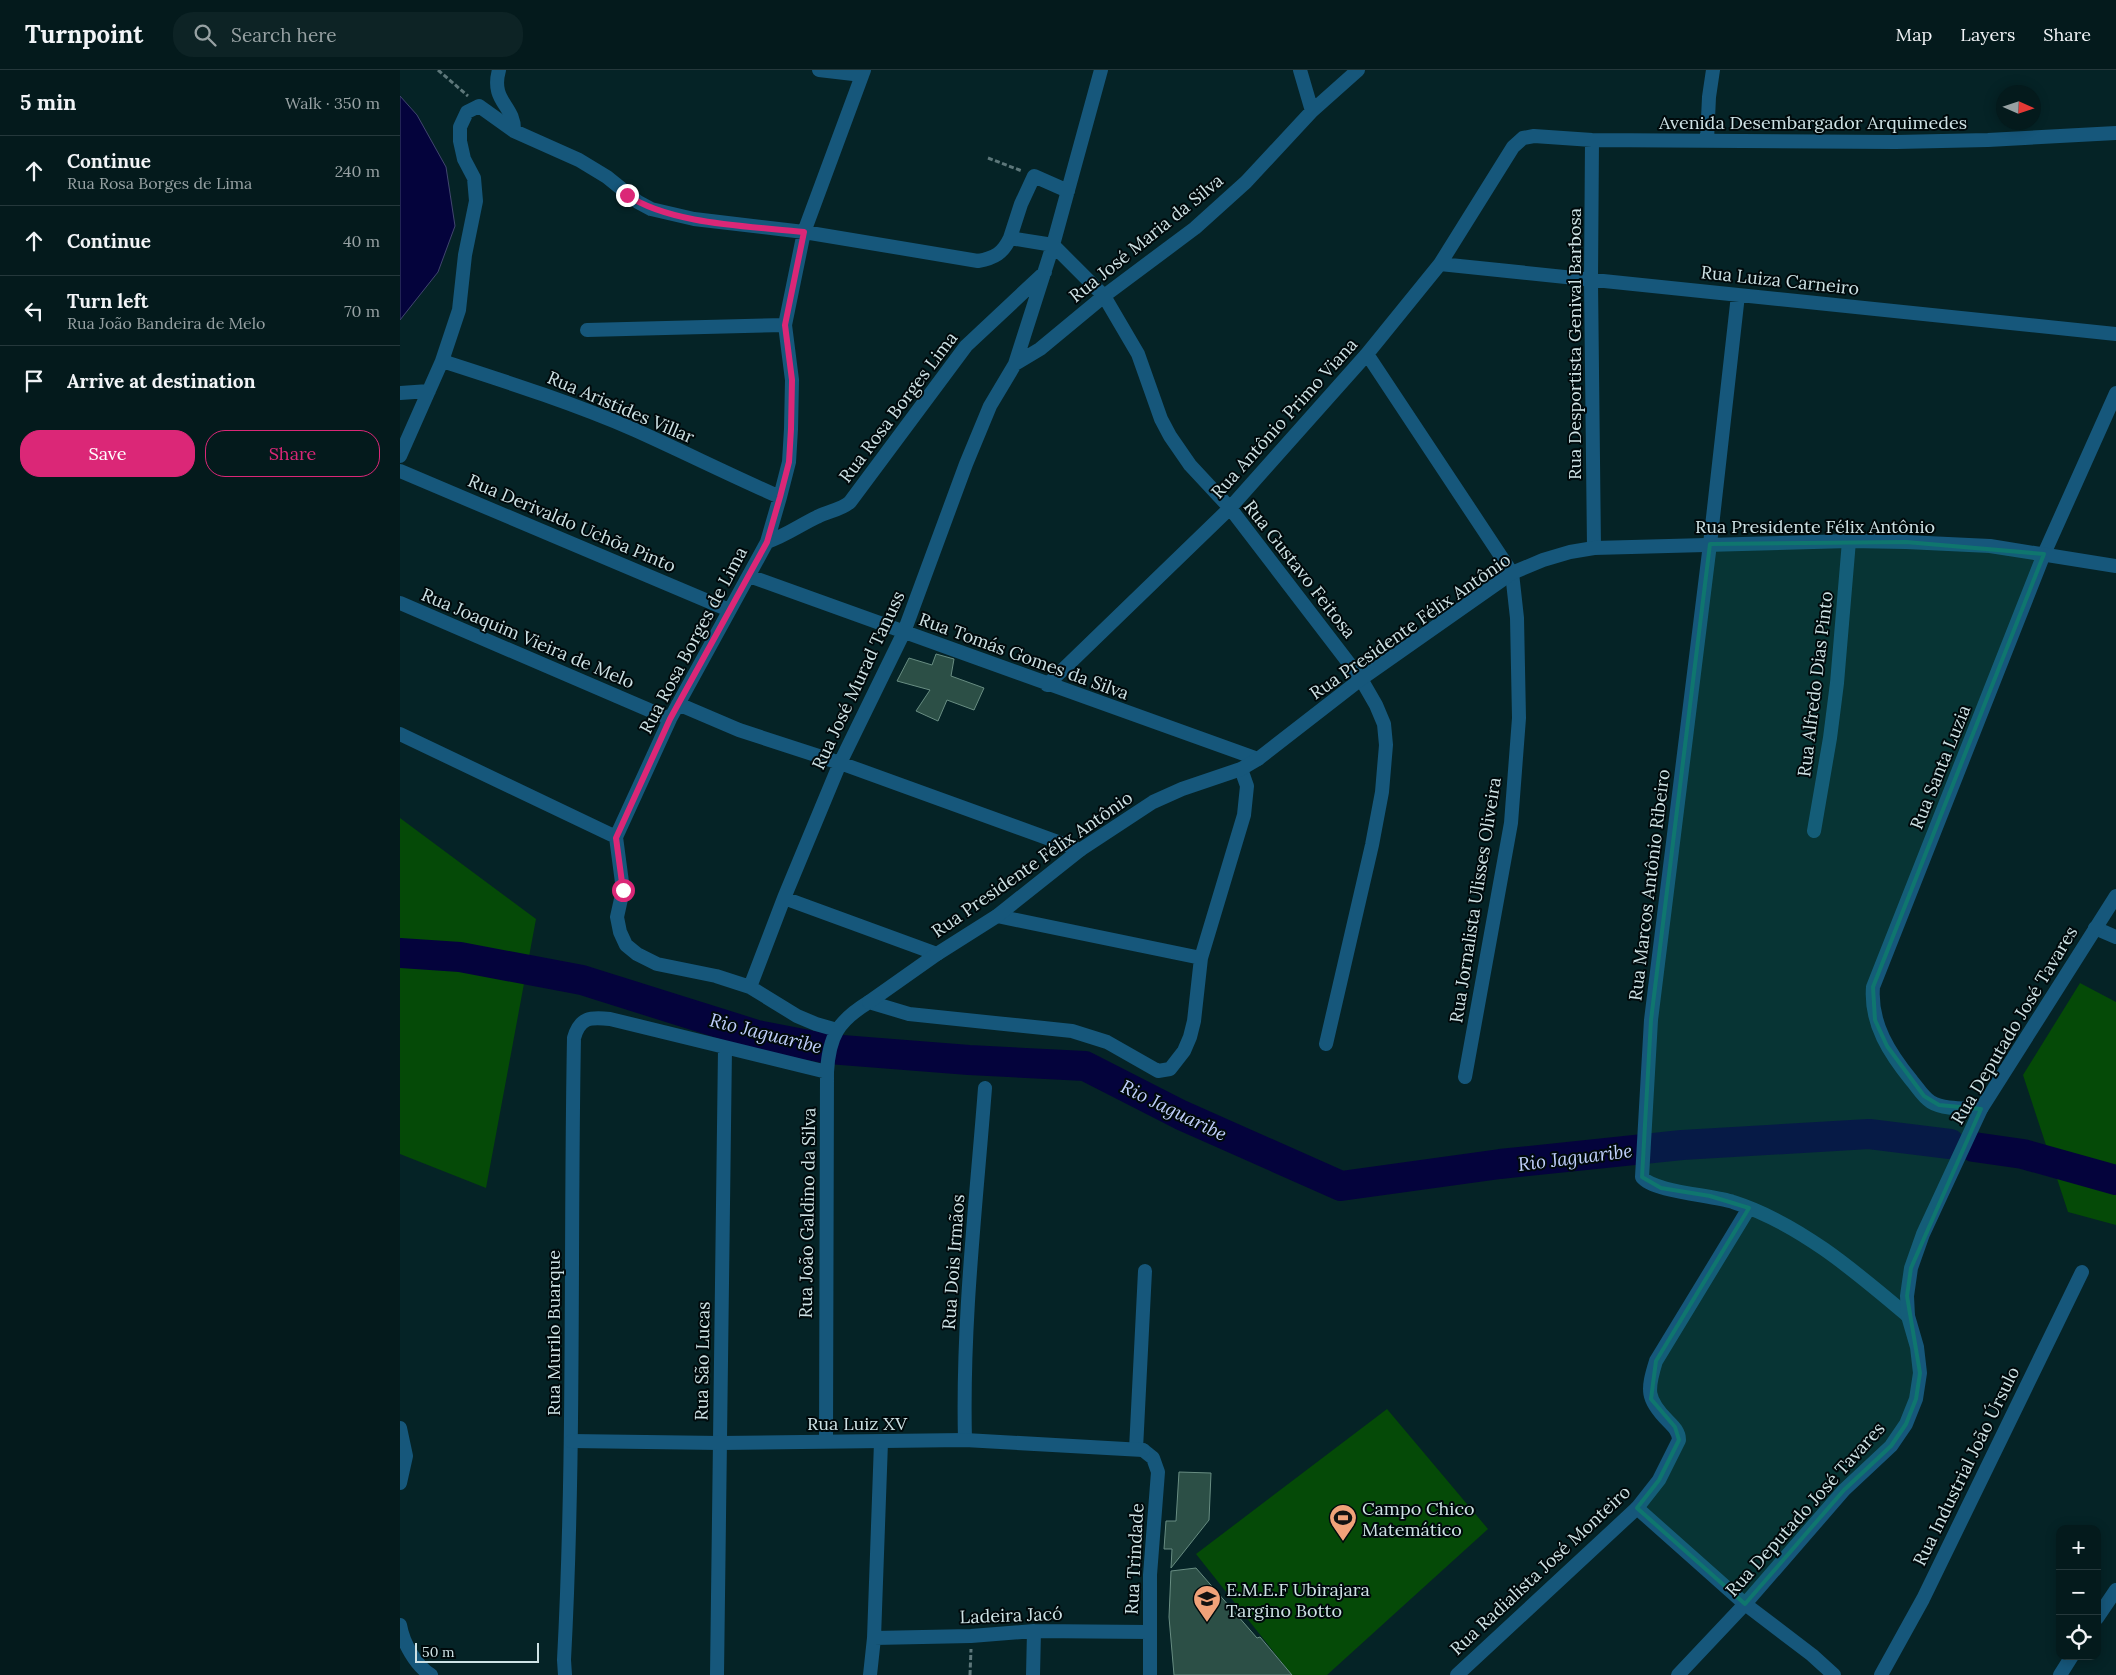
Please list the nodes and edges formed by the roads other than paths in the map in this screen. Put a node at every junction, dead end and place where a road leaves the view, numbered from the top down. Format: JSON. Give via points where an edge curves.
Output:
{"nodes":[{"id":1,"x":499,"y":70,"type":"edge"},
{"id":2,"x":819,"y":70,"type":"edge"},
{"id":3,"x":1101,"y":70,"type":"edge"},
{"id":4,"x":1300,"y":70,"type":"edge"},
{"id":5,"x":1358,"y":70,"type":"edge"},
{"id":6,"x":1713,"y":70,"type":"edge"},
{"id":7,"x":863,"y":73,"type":"edge"},
{"id":8,"x":1312,"y":111,"type":"junction"},
{"id":9,"x":514,"y":131,"type":"junction"},
{"id":10,"x":2116,"y":133,"type":"edge"},
{"id":11,"x":1592,"y":140,"type":"junction"},
{"id":12,"x":1707,"y":140,"type":"junction"},
{"id":13,"x":1513,"y":147,"type":"joint"},
{"id":14,"x":1068,"y":191,"type":"junction"},
{"id":15,"x":804,"y":232,"type":"junction"},
{"id":16,"x":1010,"y":238,"type":"junction"},
{"id":17,"x":1054,"y":245,"type":"junction"},
{"id":18,"x":1440,"y":264,"type":"junction"},
{"id":19,"x":1045,"y":271,"type":"junction"},
{"id":20,"x":1591,"y":281,"type":"junction"},
{"id":21,"x":1738,"y":295,"type":"junction"},
{"id":22,"x":1104,"y":296,"type":"junction"},
{"id":23,"x":785,"y":325,"type":"junction"},
{"id":24,"x":587,"y":330,"type":"dead end"},
{"id":25,"x":2116,"y":334,"type":"edge"},
{"id":26,"x":1367,"y":354,"type":"junction"},
{"id":27,"x":442,"y":361,"type":"junction"},
{"id":28,"x":1015,"y":364,"type":"junction"},
{"id":29,"x":429,"y":391,"type":"junction"},
{"id":30,"x":2116,"y":392,"type":"edge"},
{"id":31,"x":400,"y":393,"type":"edge"},
{"id":32,"x":400,"y":456,"type":"edge"},
{"id":33,"x":400,"y":471,"type":"edge"},
{"id":34,"x":780,"y":497,"type":"junction"},
{"id":35,"x":1230,"y":508,"type":"junction"},
{"id":36,"x":1849,"y":541,"type":"junction"},
{"id":37,"x":767,"y":542,"type":"junction"},
{"id":38,"x":1710,"y":544,"type":"junction"},
{"id":39,"x":1594,"y":548,"type":"junction"},
{"id":40,"x":2044,"y":554,"type":"junction"},
{"id":41,"x":2116,"y":566,"type":"edge"},
{"id":42,"x":1512,"y":573,"type":"junction"},
{"id":43,"x":749,"y":576,"type":"junction"},
{"id":44,"x":400,"y":603,"type":"edge"},
{"id":45,"x":729,"y":610,"type":"junction"},
{"id":46,"x":904,"y":632,"type":"junction"},
{"id":47,"x":1361,"y":679,"type":"junction"},
{"id":48,"x":1047,"y":685,"type":"junction"},
{"id":49,"x":678,"y":704,"type":"junction"},
{"id":50,"x":670,"y":719,"type":"junction"},
{"id":51,"x":400,"y":734,"type":"edge"},
{"id":52,"x":1258,"y":759,"type":"junction"},
{"id":53,"x":840,"y":763,"type":"junction"},
{"id":54,"x":1241,"y":769,"type":"junction"},
{"id":55,"x":1814,"y":831,"type":"dead end"},
{"id":56,"x":616,"y":838,"type":"junction"},
{"id":57,"x":1080,"y":850,"type":"junction"},
{"id":58,"x":2116,"y":896,"type":"edge"},
{"id":59,"x":784,"y":898,"type":"junction"},
{"id":60,"x":998,"y":916,"type":"junction"},
{"id":61,"x":2095,"y":928,"type":"junction"},
{"id":62,"x":2116,"y":937,"type":"edge"},
{"id":63,"x":936,"y":954,"type":"junction"},
{"id":64,"x":1201,"y":958,"type":"junction"},
{"id":65,"x":750,"y":987,"type":"junction"},
{"id":66,"x":869,"y":1002,"type":"junction"},
{"id":67,"x":835,"y":1034,"type":"junction"},
{"id":68,"x":1326,"y":1044,"type":"dead end"},
{"id":69,"x":725,"y":1048,"type":"junction"},
{"id":70,"x":828,"y":1067,"type":"junction"},
{"id":71,"x":1465,"y":1077,"type":"dead end"},
{"id":72,"x":985,"y":1088,"type":"dead end"},
{"id":73,"x":1981,"y":1109,"type":"junction"},
{"id":74,"x":1749,"y":1208,"type":"junction"},
{"id":75,"x":1145,"y":1272,"type":"dead end"},
{"id":76,"x":2082,"y":1272,"type":"dead end"},
{"id":77,"x":1908,"y":1316,"type":"junction"},
{"id":78,"x":400,"y":1428,"type":"edge"},
{"id":79,"x":964,"y":1440,"type":"junction"},
{"id":80,"x":572,"y":1441,"type":"junction"},
{"id":81,"x":826,"y":1441,"type":"junction"},
{"id":82,"x":881,"y":1442,"type":"junction"},
{"id":83,"x":720,"y":1443,"type":"junction"},
{"id":84,"x":1140,"y":1450,"type":"junction"},
{"id":85,"x":400,"y":1482,"type":"edge"},
{"id":86,"x":1637,"y":1508,"type":"junction"},
{"id":87,"x":2116,"y":1590,"type":"edge"},
{"id":88,"x":1745,"y":1604,"type":"junction"},
{"id":89,"x":2099,"y":1615,"type":"edge"},
{"id":90,"x":400,"y":1625,"type":"edge"},
{"id":91,"x":1034,"y":1631,"type":"junction"},
{"id":92,"x":1149,"y":1632,"type":"junction"},
{"id":93,"x":874,"y":1638,"type":"junction"},
{"id":94,"x":2069,"y":1660,"type":"edge"},
{"id":95,"x":432,"y":1675,"type":"edge"},
{"id":96,"x":566,"y":1675,"type":"edge"},
{"id":97,"x":717,"y":1675,"type":"edge"},
{"id":98,"x":870,"y":1675,"type":"edge"},
{"id":99,"x":1033,"y":1675,"type":"edge"},
{"id":100,"x":1150,"y":1675,"type":"edge"},
{"id":101,"x":1457,"y":1675,"type":"edge"},
{"id":102,"x":1678,"y":1675,"type":"edge"},
{"id":103,"x":1834,"y":1675,"type":"edge"},
{"id":104,"x":1881,"y":1675,"type":"edge"},
{"id":105,"x":2060,"y":1675,"type":"edge"}],
"edges":[{"from":1,"to":9,"type":"street","via":[[497,91],[514,120]]},
{"from":2,"to":7,"type":"street"},
{"from":3,"to":14,"type":"street","name":"Rua José Murad Tanuss"},
{"from":4,"to":8,"type":"street"},
{"from":5,"to":8,"type":"street","name":"Rua José Maria da Silva"},
{"from":6,"to":12,"type":"street"},
{"from":7,"to":15,"type":"street","name":"Rua Rosa Borges de Lima"},
{"from":8,"to":22,"type":"street","name":"Rua José Maria da Silva","via":[[1246,182],[1195,228]]},
{"from":9,"to":15,"type":"street","via":[[579,160],[651,209],[720,223]]},
{"from":9,"to":27,"type":"street","via":[[479,106],[467,112],[460,127],[460,141],[464,159],[474,178],[476,201],[464,255],[459,310]]},
{"from":10,"to":12,"type":"street","name":"Avenida Desembargador Arquimedes","via":[[1906,142]]},
{"from":11,"to":12,"type":"street","name":"Avenida Desembargador Arquimedes"},
{"from":11,"to":13,"type":"street","name":"Avenida Desembargador Arquimedes","via":[[1534,136],[1523,138]]},
{"from":11,"to":20,"type":"street","name":"Rua Desportista Genival Barbosa"},
{"from":13,"to":18,"type":"street","name":"Rua Antônio Primo Viana"},
{"from":14,"to":16,"type":"street","via":[[1034,176]]},
{"from":14,"to":17,"type":"street","name":"Rua José Murad Tanuss"},
{"from":15,"to":16,"type":"street","via":[[978,260],[1001,254]]},
{"from":15,"to":23,"type":"street","name":"Rua Rosa Borges de Lima"},
{"from":16,"to":17,"type":"street"},
{"from":17,"to":19,"type":"street","name":"Rua José Murad Tanuss"},
{"from":17,"to":22,"type":"street","name":"Rua Gustavo Feitosa"},
{"from":18,"to":20,"type":"street","name":"Rua Luiza Carneiro"},
{"from":18,"to":26,"type":"street","name":"Rua Antônio Primo Viana"},
{"from":19,"to":28,"type":"street","name":"Rua José Murad Tanuss"},
{"from":19,"to":37,"type":"street","name":"Rua Rosa Borges Lima","via":[[966,346],[845,507],[816,517]]},
{"from":20,"to":21,"type":"street","name":"Rua Luiza Carneiro"},
{"from":20,"to":39,"type":"street","name":"Rua Desportista Genival Barbosa"},
{"from":21,"to":25,"type":"street","name":"Rua Luiza Carneiro"},
{"from":21,"to":38,"type":"street","name":"Rua Marcos Antônio Ribeiro"},
{"from":22,"to":28,"type":"street","name":"Rua José Maria da Silva","via":[[1040,349]]},
{"from":22,"to":35,"type":"street","name":"Rua Gustavo Feitosa","via":[[1138,354],[1170,436],[1190,465]]},
{"from":23,"to":24,"type":"street"},
{"from":23,"to":34,"type":"street","name":"Rua Rosa Borges de Lima","via":[[792,380],[791,429],[789,462]]},
{"from":26,"to":35,"type":"street","name":"Rua Antônio Primo Viana"},
{"from":26,"to":42,"type":"street","name":"Rua Jornalista Ulisses Oliveira"},
{"from":27,"to":29,"type":"street"},
{"from":27,"to":34,"type":"street","name":"Rua Aristides Villar","via":[[588,411]]},
{"from":28,"to":46,"type":"street","name":"Rua José Murad Tanuss","via":[[990,406]]},
{"from":29,"to":31,"type":"street"},
{"from":29,"to":32,"type":"street"},
{"from":30,"to":40,"type":"street","name":"Rua Santa Luzia"},
{"from":33,"to":45,"type":"street","name":"Rua Derivaldo Uchõa Pinto"},
{"from":34,"to":37,"type":"street","name":"Rua Rosa Borges de Lima"},
{"from":35,"to":47,"type":"street","name":"Rua Gustavo Feitosa"},
{"from":35,"to":48,"type":"street","name":"Rua Antônio Primo Viana"},
{"from":36,"to":38,"type":"street","name":"Rua Presidente Félix Antônio"},
{"from":36,"to":40,"type":"street","name":"Rua Presidente Félix Antônio","via":[[1990,546]]},
{"from":36,"to":55,"type":"street","name":"Rua Alfredo Dias Pinto","via":[[1837,683]]},
{"from":37,"to":43,"type":"street","name":"Rua Rosa Borges de Lima"},
{"from":38,"to":39,"type":"street","name":"Rua Presidente Félix Antônio"},
{"from":38,"to":74,"type":"street","name":"Rua Marcos Antônio Ribeiro","via":[[1651,1020],[1642,1177],[1649,1184],[1661,1188],[1710,1196]]},
{"from":39,"to":42,"type":"street","name":"Rua Presidente Félix Antônio","via":[[1543,560]]},
{"from":40,"to":41,"type":"street","name":"Rua Presidente Félix Antônio"},
{"from":40,"to":73,"type":"street","name":"Rua Santa Luzia","via":[[1873,987],[1875,1020],[1887,1046],[1924,1096],[1939,1105]]},
{"from":42,"to":47,"type":"street","name":"Rua Presidente Félix Antônio"},
{"from":42,"to":71,"type":"street","name":"Rua Jornalista Ulisses Oliveira","via":[[1517,618],[1519,718],[1510,823]]},
{"from":43,"to":45,"type":"street","name":"Rua Rosa Borges de Lima"},
{"from":43,"to":46,"type":"street","name":"Rua Tomás Gomes da Silva"},
{"from":44,"to":50,"type":"street","name":"Rua Joaquim Vieira de Melo"},
{"from":45,"to":49,"type":"street","name":"Rua Rosa Borges de Lima"},
{"from":46,"to":48,"type":"street","name":"Rua Tomás Gomes da Silva"},
{"from":46,"to":53,"type":"street","name":"Rua José Murad Tanuss"},
{"from":47,"to":52,"type":"street","name":"Rua Presidente Félix Antônio"},
{"from":47,"to":68,"type":"street","name":"Rua Gustavo Feitosa","via":[[1384,724],[1386,745],[1382,792]]},
{"from":48,"to":52,"type":"street","name":"Rua Tomás Gomes da Silva"},
{"from":49,"to":50,"type":"street","name":"Rua Rosa Borges de Lima"},
{"from":49,"to":53,"type":"street","via":[[739,730]]},
{"from":50,"to":56,"type":"street","name":"Rua Rosa Borges de Lima"},
{"from":51,"to":56,"type":"street"},
{"from":52,"to":54,"type":"street","name":"Rua Presidente Félix Antônio"},
{"from":53,"to":57,"type":"street"},
{"from":53,"to":59,"type":"street","name":"Rua José Murad Tanuss"},
{"from":54,"to":57,"type":"street","name":"Rua Presidente Félix Antônio","via":[[1153,802]]},
{"from":54,"to":64,"type":"street","via":[[1247,786],[1244,814]]},
{"from":56,"to":65,"type":"street","via":[[623,890],[617,917],[626,945],[657,964],[716,976]]},
{"from":57,"to":60,"type":"street","name":"Rua Presidente Félix Antônio"},
{"from":58,"to":61,"type":"street","name":"Rua Deputado José Tavares"},
{"from":59,"to":63,"type":"street"},
{"from":59,"to":65,"type":"street","name":"Rua José Murad Tanuss"},
{"from":60,"to":63,"type":"street","name":"Rua Presidente Félix Antônio"},
{"from":60,"to":64,"type":"street"},
{"from":61,"to":62,"type":"street"},
{"from":61,"to":73,"type":"street","name":"Rua Deputado José Tavares"},
{"from":63,"to":66,"type":"street","name":"Rua Presidente Félix Antônio"},
{"from":64,"to":66,"type":"street","via":[[1190,1037],[1176,1063],[1164,1071],[1158,1071],[1107,1042],[1072,1031],[909,1014]]},
{"from":65,"to":67,"type":"street","via":[[797,1016]]},
{"from":66,"to":67,"type":"street"},
{"from":67,"to":70,"type":"street","name":"Rua João Galdino da Silva"},
{"from":69,"to":70,"type":"street"},
{"from":69,"to":80,"type":"street","name":"Rua Murilo Buarque","via":[[610,1019],[582,1022],[577,1028],[574,1038],[572,1152]]},
{"from":69,"to":83,"type":"street","name":"Rua São Lucas"},
{"from":70,"to":81,"type":"street","name":"Rua João Galdino da Silva"},
{"from":72,"to":79,"type":"street","name":"Rua Dois Irmãos","via":[[967,1307]]},
{"from":73,"to":77,"type":"street","name":"Rua Deputado José Tavares","via":[[1923,1234],[1911,1268]]},
{"from":74,"to":77,"type":"street","name":"Rua Marcos Antônio Ribeiro","via":[[1788,1226]]},
{"from":74,"to":86,"type":"street","name":"Rua Radialista José Monteiro","via":[[1656,1361],[1650,1399],[1679,1434],[1679,1440],[1659,1480]]},
{"from":75,"to":84,"type":"street"},
{"from":76,"to":104,"type":"street","name":"Rua Industrial João Úrsulo","via":[[1923,1599]]},
{"from":77,"to":88,"type":"street","name":"Rua Deputado José Tavares","via":[[1920,1373],[1916,1399],[1906,1424],[1891,1446],[1844,1490]]},
{"from":78,"to":85,"type":"street","via":[[406,1456]]},
{"from":79,"to":82,"type":"street","name":"Rua Luiz XV"},
{"from":79,"to":84,"type":"street","name":"Rua Luiz XV"},
{"from":80,"to":83,"type":"street","name":"Rua Luiz XV"},
{"from":80,"to":96,"type":"street","name":"Rua Murilo Buarque"},
{"from":81,"to":82,"type":"street","name":"Rua Luiz XV"},
{"from":81,"to":83,"type":"street","name":"Rua Luiz XV"},
{"from":82,"to":93,"type":"street"},
{"from":83,"to":97,"type":"street","name":"Rua São Lucas"},
{"from":84,"to":92,"type":"street","name":"Rua Trindade","via":[[1153,1458],[1158,1472]]},
{"from":86,"to":88,"type":"street"},
{"from":86,"to":101,"type":"street","name":"Rua Radialista José Monteiro"},
{"from":87,"to":89,"type":"street"},
{"from":88,"to":102,"type":"street","name":"Rua Deputado José Tavares"},
{"from":88,"to":103,"type":"street"},
{"from":90,"to":95,"type":"street","via":[[414,1658]]},
{"from":91,"to":92,"type":"street","name":"Ladeira Jacó"},
{"from":91,"to":93,"type":"street","name":"Ladeira Jacó"},
{"from":91,"to":99,"type":"street"},
{"from":92,"to":100,"type":"street","name":"Rua Trindade"},
{"from":93,"to":98,"type":"street"},
{"from":94,"to":105,"type":"street"}]}
